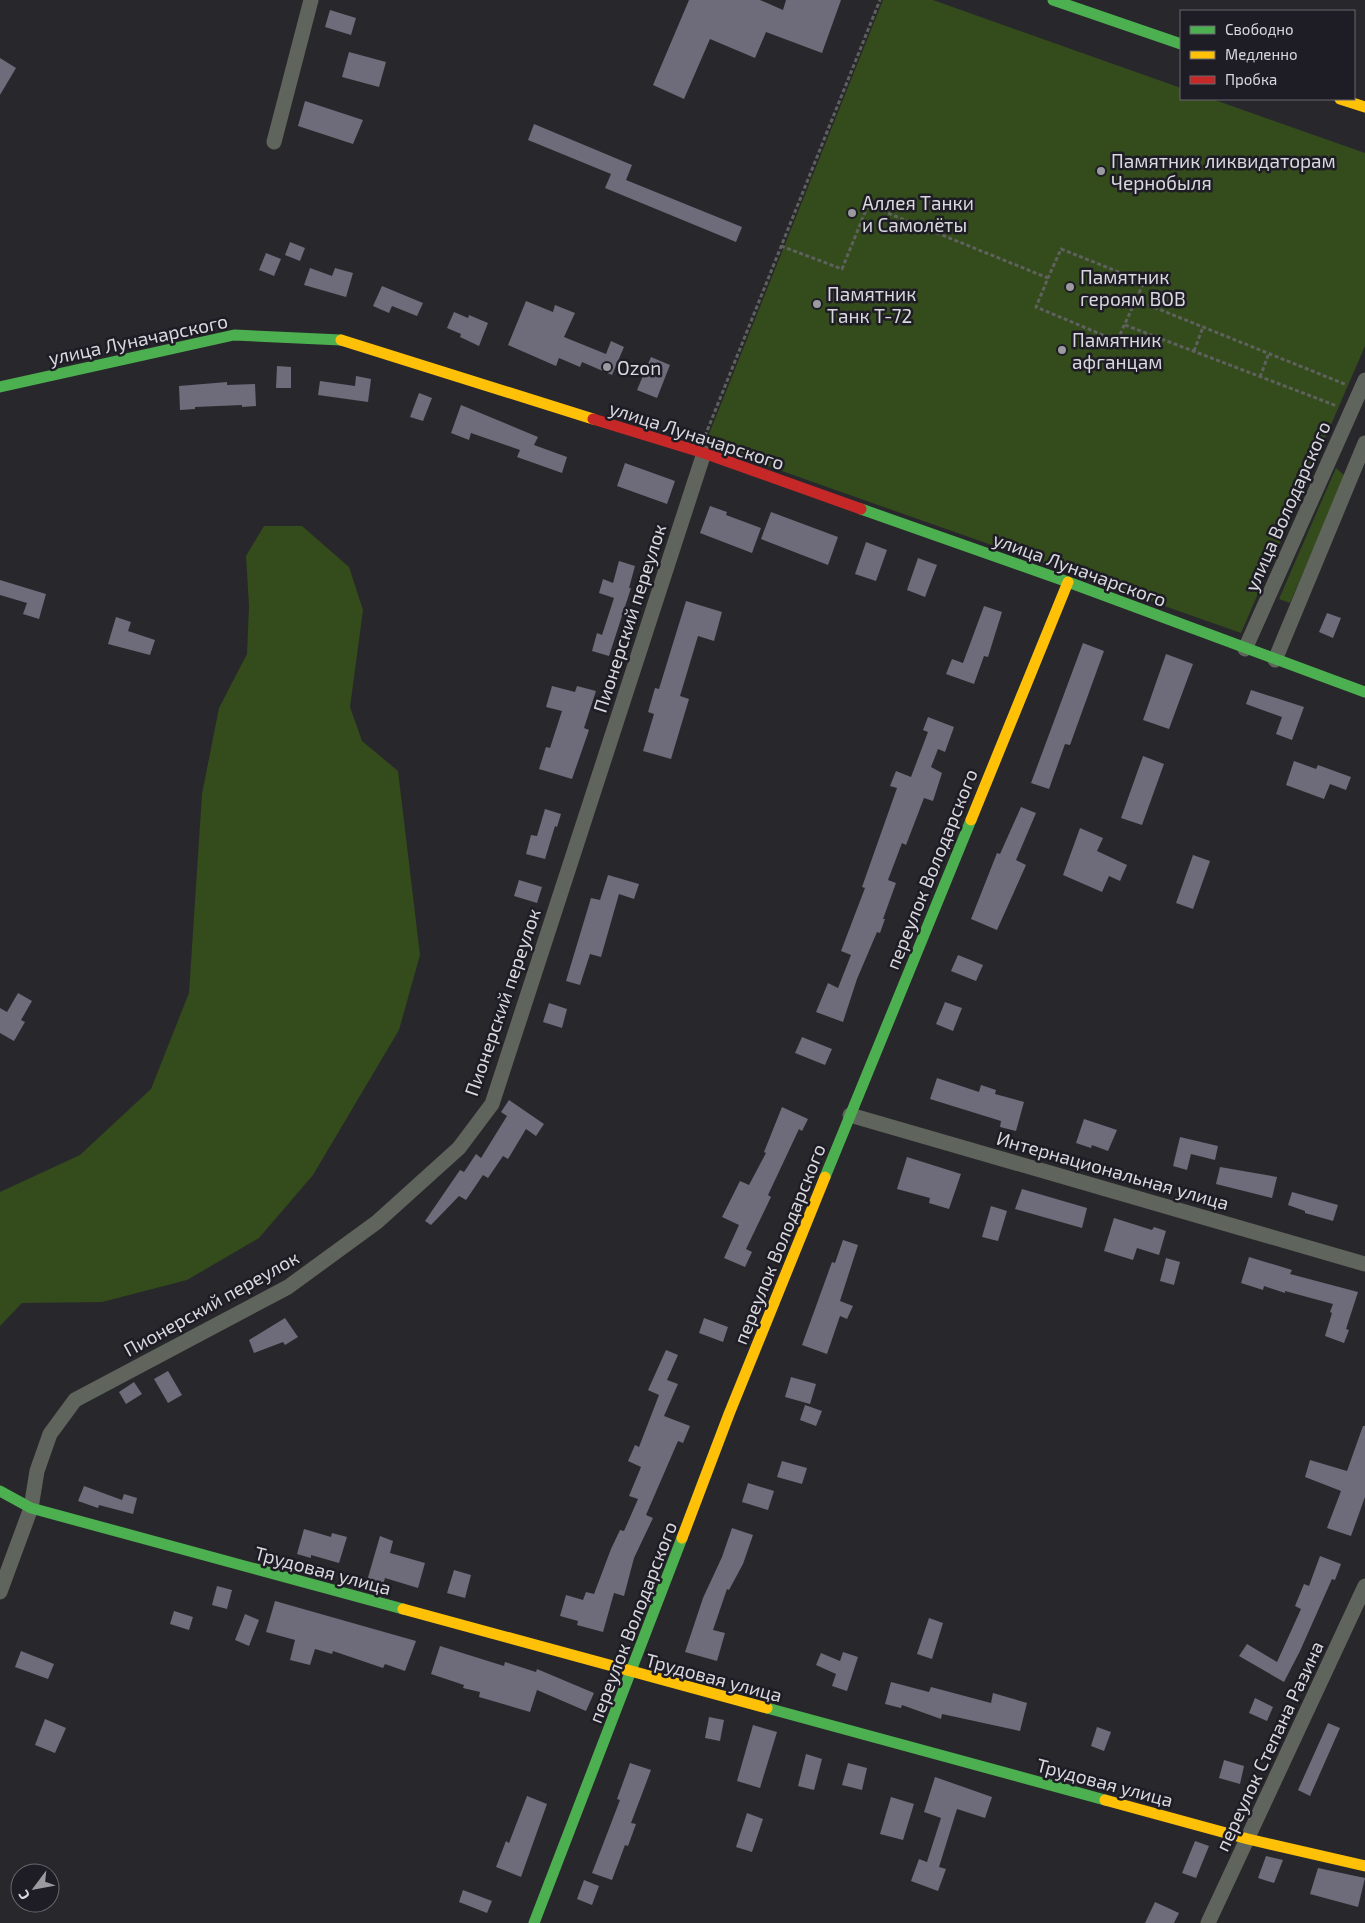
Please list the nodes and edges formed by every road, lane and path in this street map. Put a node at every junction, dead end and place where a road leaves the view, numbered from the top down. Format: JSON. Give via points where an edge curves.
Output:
{"nodes":[{"id":1,"x":311,"y":0,"type":"edge"},
{"id":2,"x":880,"y":0,"type":"edge"},
{"id":3,"x":1053,"y":0,"type":"edge"},
{"id":4,"x":1180,"y":44,"type":"edge"},
{"id":5,"x":1343,"y":100,"type":"edge"},
{"id":6,"x":1365,"y":107,"type":"edge"},
{"id":7,"x":274,"y":142,"type":"dead end"},
{"id":8,"x":782,"y":246,"type":"junction"},
{"id":9,"x":1048,"y":278,"type":"junction"},
{"id":10,"x":1136,"y":300,"type":"junction"},
{"id":11,"x":1125,"y":325,"type":"junction"},
{"id":12,"x":1204,"y":327,"type":"junction"},
{"id":13,"x":1194,"y":351,"type":"junction"},
{"id":14,"x":1269,"y":353,"type":"junction"},
{"id":15,"x":1260,"y":377,"type":"junction"},
{"id":16,"x":1363,"y":385,"type":"edge"},
{"id":17,"x":0,"y":386,"type":"edge"},
{"id":18,"x":1351,"y":412,"type":"junction"},
{"id":19,"x":1365,"y":443,"type":"edge"},
{"id":20,"x":701,"y":452,"type":"junction"},
{"id":21,"x":1068,"y":582,"type":"junction"},
{"id":22,"x":1245,"y":649,"type":"junction"},
{"id":23,"x":1276,"y":660,"type":"junction"},
{"id":24,"x":1365,"y":692,"type":"edge"},
{"id":25,"x":850,"y":1115,"type":"junction"},
{"id":26,"x":1365,"y":1264,"type":"edge"},
{"id":27,"x":0,"y":1491,"type":"edge"},
{"id":28,"x":31,"y":1508,"type":"junction"},
{"id":29,"x":1365,"y":1586,"type":"edge"},
{"id":30,"x":0,"y":1592,"type":"edge"},
{"id":31,"x":632,"y":1673,"type":"junction"},
{"id":32,"x":1248,"y":1839,"type":"junction"},
{"id":33,"x":1365,"y":1866,"type":"edge"},
{"id":34,"x":534,"y":1923,"type":"edge"},
{"id":35,"x":1208,"y":1923,"type":"edge"}],
"edges":[{"from":1,"to":7,"type":"street"},
{"from":2,"to":8,"type":"path"},
{"from":3,"to":4,"type":"street"},
{"from":5,"to":6,"type":"street"},
{"from":8,"to":9,"type":"path","via":[[842,269],[868,204]]},
{"from":8,"to":20,"type":"path"},
{"from":9,"to":10,"type":"path","via":[[1061,249],[1144,282]]},
{"from":9,"to":11,"type":"path","via":[[1036,307],[1117,341]]},
{"from":10,"to":11,"type":"path"},
{"from":10,"to":12,"type":"path"},
{"from":11,"to":13,"type":"path"},
{"from":12,"to":13,"type":"path"},
{"from":12,"to":14,"type":"path"},
{"from":13,"to":15,"type":"path"},
{"from":14,"to":15,"type":"path"},
{"from":14,"to":16,"type":"path"},
{"from":15,"to":18,"type":"path"},
{"from":16,"to":18,"type":"street","name":"улица Володарского"},
{"from":17,"to":20,"type":"street","name":"улица Луначарского","via":[[234,335],[340,340]]},
{"from":18,"to":22,"type":"street","name":"улица Володарского"},
{"from":19,"to":23,"type":"street"},
{"from":20,"to":21,"type":"street","name":"улица Луначарского"},
{"from":20,"to":28,"type":"street","name":"Пионерский переулок","via":[[492,1104],[453,1154],[377,1222],[288,1287],[75,1400],[50,1434],[37,1471]]},
{"from":21,"to":22,"type":"street","name":"улица Луначарского"},
{"from":21,"to":25,"type":"street","name":"переулок Володарского"},
{"from":22,"to":23,"type":"street","name":"улица Луначарского"},
{"from":23,"to":24,"type":"street","name":"улица Луначарского"},
{"from":25,"to":26,"type":"street","name":"Интернациональная улица"},
{"from":25,"to":31,"type":"street","name":"переулок Володарского","via":[[728,1414]]},
{"from":27,"to":28,"type":"street","name":"Трудовая улица"},
{"from":28,"to":30,"type":"street","name":"Пионерский переулок"},
{"from":28,"to":31,"type":"street","name":"Трудовая улица"},
{"from":29,"to":32,"type":"street","name":"переулок Степана Разина"},
{"from":31,"to":32,"type":"street","name":"Трудовая улица"},
{"from":31,"to":34,"type":"street","name":"переулок Володарского"},
{"from":32,"to":33,"type":"street","name":"Трудовая улица"},
{"from":32,"to":35,"type":"street","name":"переулок Степана Разина"}]}
